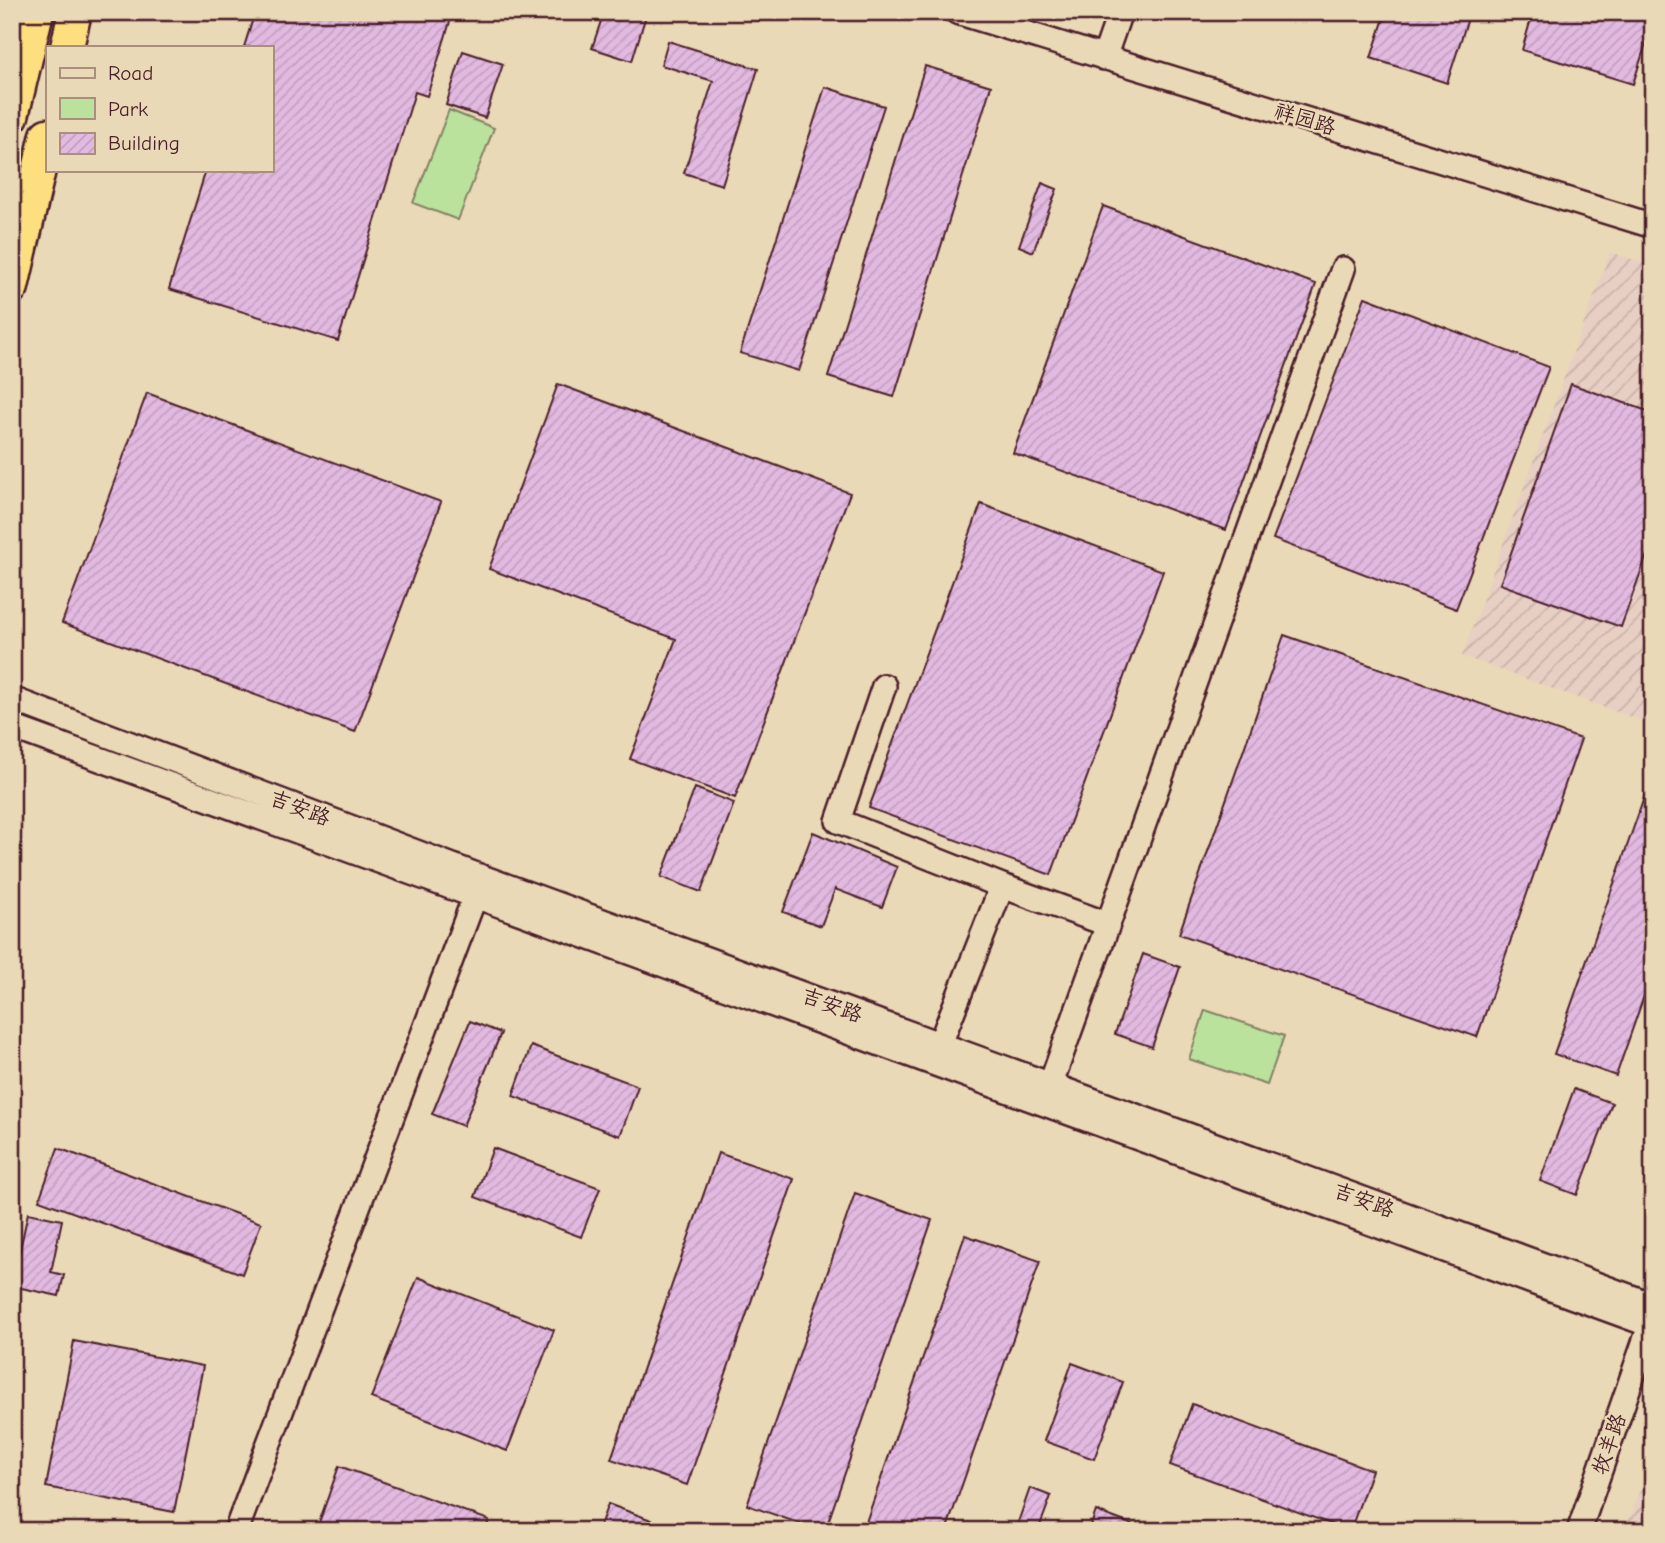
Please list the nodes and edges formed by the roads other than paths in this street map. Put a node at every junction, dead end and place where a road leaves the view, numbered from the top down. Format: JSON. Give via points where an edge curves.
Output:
{"nodes":[{"id":1,"x":37,"y":12,"type":"edge"},
{"id":2,"x":75,"y":12,"type":"edge"},
{"id":3,"x":957,"y":12,"type":"edge"},
{"id":4,"x":1120,"y":12,"type":"edge"},
{"id":5,"x":67,"y":46,"type":"edge"},
{"id":6,"x":1104,"y":58,"type":"junction"},
{"id":7,"x":12,"y":116,"type":"edge"},
{"id":8,"x":46,"y":139,"type":"edge"},
{"id":9,"x":1653,"y":226,"type":"edge"},
{"id":10,"x":1343,"y":269,"type":"dead end"},
{"id":11,"x":12,"y":287,"type":"edge"},
{"id":12,"x":884,"y":686,"type":"dead end"},
{"id":13,"x":12,"y":699,"type":"edge"},
{"id":14,"x":12,"y":727,"type":"edge"},
{"id":15,"x":1002,"y":886,"type":"junction"},
{"id":16,"x":475,"y":895,"type":"junction"},
{"id":17,"x":1107,"y":924,"type":"junction"},
{"id":18,"x":937,"y":1054,"type":"junction"},
{"id":19,"x":1047,"y":1094,"type":"junction"},
{"id":20,"x":1652,"y":1318,"type":"edge"},
{"id":21,"x":236,"y":1531,"type":"edge"},
{"id":22,"x":1579,"y":1531,"type":"edge"}],
"edges":[{"from":1,"to":7,"type":"highway"},
{"from":2,"to":5,"type":"highway"},
{"from":3,"to":6,"type":"street","name":"祥园路"},
{"from":4,"to":6,"type":"street"},
{"from":6,"to":9,"type":"street","name":"祥园路"},
{"from":8,"to":11,"type":"highway"},
{"from":10,"to":17,"type":"street"},
{"from":12,"to":15,"type":"street","via":[[838,821]]},
{"from":13,"to":18,"type":"street","name":"吉安路"},
{"from":14,"to":16,"type":"street","name":"吉安路"},
{"from":15,"to":17,"type":"street"},
{"from":15,"to":18,"type":"street"},
{"from":16,"to":18,"type":"street","name":"吉安路"},
{"from":16,"to":21,"type":"street"},
{"from":17,"to":19,"type":"street"},
{"from":18,"to":19,"type":"street","name":"吉安路"},
{"from":19,"to":20,"type":"street","name":"吉安路"},
{"from":20,"to":22,"type":"street","name":"牧羊路"}]}
